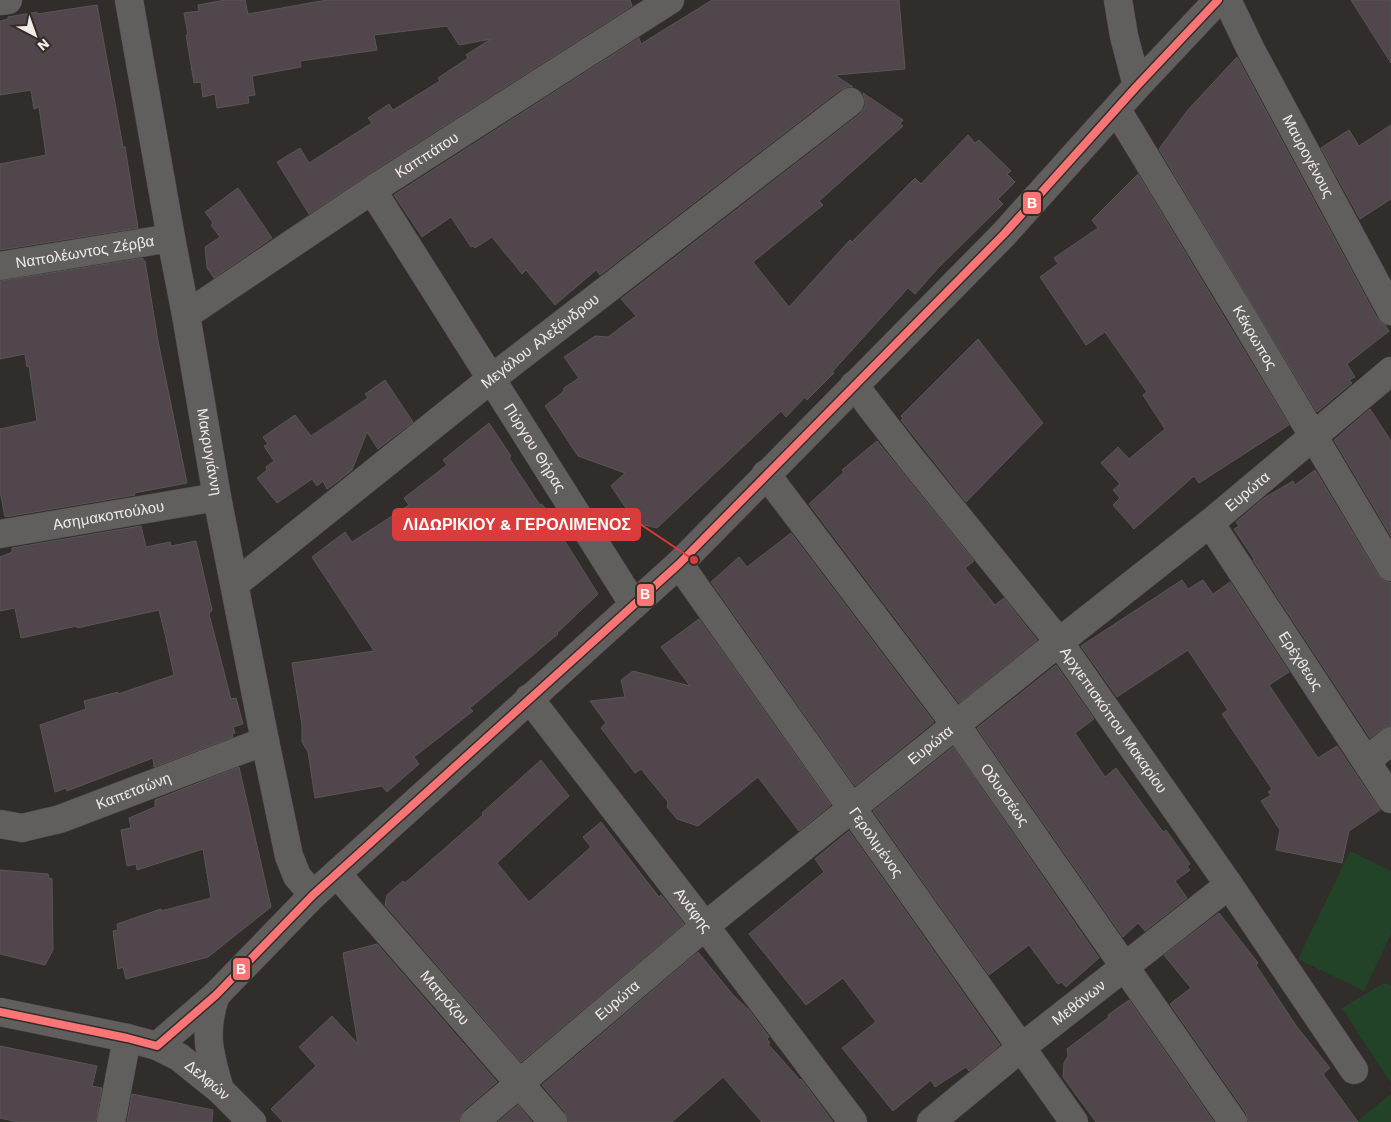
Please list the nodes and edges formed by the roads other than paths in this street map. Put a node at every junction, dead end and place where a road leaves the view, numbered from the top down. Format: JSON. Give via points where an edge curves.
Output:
{"nodes":[{"id":1,"x":8,"y":0,"type":"edge"},
{"id":2,"x":129,"y":0,"type":"edge"},
{"id":3,"x":670,"y":0,"type":"edge"},
{"id":4,"x":1118,"y":0,"type":"edge"},
{"id":5,"x":1218,"y":0,"type":"edge"},
{"id":6,"x":1227,"y":0,"type":"edge"},
{"id":7,"x":0,"y":2,"type":"edge"},
{"id":8,"x":1137,"y":86,"type":"junction"},
{"id":9,"x":850,"y":102,"type":"dead end"},
{"id":10,"x":1117,"y":110,"type":"junction"},
{"id":11,"x":372,"y":190,"type":"junction"},
{"id":12,"x":170,"y":238,"type":"junction"},
{"id":13,"x":0,"y":266,"type":"edge"},
{"id":14,"x":1391,"y":311,"type":"edge"},
{"id":15,"x":186,"y":315,"type":"junction"},
{"id":16,"x":1391,"y":371,"type":"edge"},
{"id":17,"x":490,"y":379,"type":"junction"},
{"id":18,"x":854,"y":385,"type":"junction"},
{"id":19,"x":1313,"y":436,"type":"junction"},
{"id":20,"x":766,"y":474,"type":"junction"},
{"id":21,"x":217,"y":497,"type":"junction"},
{"id":22,"x":1210,"y":524,"type":"junction"},
{"id":23,"x":0,"y":534,"type":"edge"},
{"id":24,"x":679,"y":564,"type":"junction"},
{"id":25,"x":1391,"y":567,"type":"edge"},
{"id":26,"x":235,"y":584,"type":"junction"},
{"id":27,"x":634,"y":605,"type":"junction"},
{"id":28,"x":1059,"y":642,"type":"junction"},
{"id":29,"x":529,"y":698,"type":"junction"},
{"id":30,"x":956,"y":725,"type":"junction"},
{"id":31,"x":265,"y":741,"type":"junction"},
{"id":32,"x":1391,"y":741,"type":"edge"},
{"id":33,"x":1366,"y":761,"type":"junction"},
{"id":34,"x":1391,"y":799,"type":"edge"},
{"id":35,"x":852,"y":809,"type":"junction"},
{"id":36,"x":0,"y":824,"type":"edge"},
{"id":37,"x":337,"y":874,"type":"junction"},
{"id":38,"x":1229,"y":885,"type":"junction"},
{"id":39,"x":313,"y":895,"type":"junction"},
{"id":40,"x":705,"y":926,"type":"junction"},
{"id":41,"x":1125,"y":966,"type":"junction"},
{"id":42,"x":216,"y":994,"type":"junction"},
{"id":43,"x":0,"y":1012,"type":"edge"},
{"id":44,"x":127,"y":1038,"type":"junction"},
{"id":45,"x":157,"y":1046,"type":"junction"},
{"id":46,"x":1022,"y":1047,"type":"junction"},
{"id":47,"x":1354,"y":1070,"type":"dead end"},
{"id":48,"x":518,"y":1083,"type":"junction"},
{"id":49,"x":220,"y":1090,"type":"junction"},
{"id":50,"x":111,"y":1122,"type":"edge"},
{"id":51,"x":252,"y":1122,"type":"edge"},
{"id":52,"x":474,"y":1122,"type":"edge"},
{"id":53,"x":552,"y":1122,"type":"edge"},
{"id":54,"x":853,"y":1122,"type":"edge"},
{"id":55,"x":931,"y":1122,"type":"edge"},
{"id":56,"x":1074,"y":1122,"type":"edge"},
{"id":57,"x":1233,"y":1122,"type":"edge"}],
"edges":[{"from":1,"to":7,"type":"street"},
{"from":2,"to":12,"type":"street","name":"Μακρυγιάννη"},
{"from":3,"to":11,"type":"street","name":"Καππάτου"},
{"from":4,"to":8,"type":"street"},
{"from":5,"to":8,"type":"street"},
{"from":6,"to":14,"type":"street","name":"Μαυρογένους"},
{"from":8,"to":10,"type":"street"},
{"from":9,"to":17,"type":"street","name":"Μεγάλου Αλεξάνδρου"},
{"from":10,"to":18,"type":"street","via":[[1004,234]]},
{"from":10,"to":19,"type":"street","name":"Κέκρωπος"},
{"from":11,"to":15,"type":"street","name":"Καππάτου"},
{"from":11,"to":17,"type":"street","name":"Πύργου Θήρας"},
{"from":12,"to":13,"type":"street","name":"Ναπολέωντος Ζέρβα"},
{"from":12,"to":15,"type":"street","name":"Μακρυγιάννη"},
{"from":15,"to":21,"type":"street","name":"Μακρυγιάννη"},
{"from":16,"to":19,"type":"street","name":"Ευρώτα"},
{"from":17,"to":26,"type":"street","name":"Μεγάλου Αλεξάνδρου"},
{"from":17,"to":27,"type":"street","name":"Πύργου Θήρας"},
{"from":18,"to":20,"type":"street"},
{"from":18,"to":28,"type":"street","name":"Αρχιεπισκόπου Μακαρίου"},
{"from":19,"to":22,"type":"street","name":"Ευρώτα"},
{"from":19,"to":25,"type":"street","name":"Κέκρωπος"},
{"from":20,"to":24,"type":"street"},
{"from":20,"to":30,"type":"street","name":"Οδυσσέως"},
{"from":21,"to":23,"type":"street","name":"Ασημακοπούλου"},
{"from":21,"to":26,"type":"street","name":"Μακρυγιάννη"},
{"from":22,"to":28,"type":"street","name":"Ευρώτα"},
{"from":22,"to":33,"type":"street","name":"Ερέχθεως"},
{"from":24,"to":27,"type":"street"},
{"from":24,"to":35,"type":"street","name":"Γερολιμένος"},
{"from":26,"to":31,"type":"street","name":"Μακρυγιάννη"},
{"from":27,"to":29,"type":"street"},
{"from":28,"to":30,"type":"street","name":"Ευρώτα"},
{"from":28,"to":38,"type":"street","name":"Αρχιεπισκόπου Μακαρίου"},
{"from":29,"to":37,"type":"street"},
{"from":29,"to":40,"type":"street","name":"Ανάφης"},
{"from":30,"to":35,"type":"street","name":"Ευρώτα"},
{"from":30,"to":41,"type":"street","name":"Οδυσσέως"},
{"from":31,"to":36,"type":"street","name":"Καπετσώνη","via":[[60,818],[22,828]]},
{"from":31,"to":39,"type":"street","name":"Μακρυγιάννη","via":[[289,856],[297,876]]},
{"from":32,"to":33,"type":"street"},
{"from":33,"to":34,"type":"street","name":"Ερέχθεως"},
{"from":35,"to":40,"type":"street","name":"Ευρώτα"},
{"from":35,"to":46,"type":"street","name":"Γερολιμένος"},
{"from":37,"to":39,"type":"street"},
{"from":37,"to":48,"type":"street","name":"Ματρόζου"},
{"from":38,"to":41,"type":"street","name":"Μεθάνων"},
{"from":38,"to":47,"type":"street","name":"Αρχιεπισκόπου Μακαρίου"},
{"from":39,"to":42,"type":"street"},
{"from":40,"to":48,"type":"street","name":"Ευρώτα"},
{"from":40,"to":54,"type":"street","name":"Ανάφης"},
{"from":41,"to":46,"type":"street","name":"Μεθάνων"},
{"from":41,"to":57,"type":"street","name":"Οδυσσέως"},
{"from":42,"to":45,"type":"street"},
{"from":42,"to":49,"type":"street","via":[[208,1020],[208,1033],[212,1065]]},
{"from":43,"to":44,"type":"street","name":"Δελφών"},
{"from":44,"to":45,"type":"street","name":"Δελφών"},
{"from":44,"to":50,"type":"street"},
{"from":45,"to":49,"type":"street","name":"Δελφών","via":[[179,1057]]},
{"from":46,"to":55,"type":"street","name":"Μεθάνων"},
{"from":46,"to":56,"type":"street","name":"Γερολιμένος"},
{"from":48,"to":52,"type":"street","name":"Ευρώτα"},
{"from":48,"to":53,"type":"street","name":"Ματρόζου"},
{"from":49,"to":51,"type":"street","name":"Δελφών"}]}
